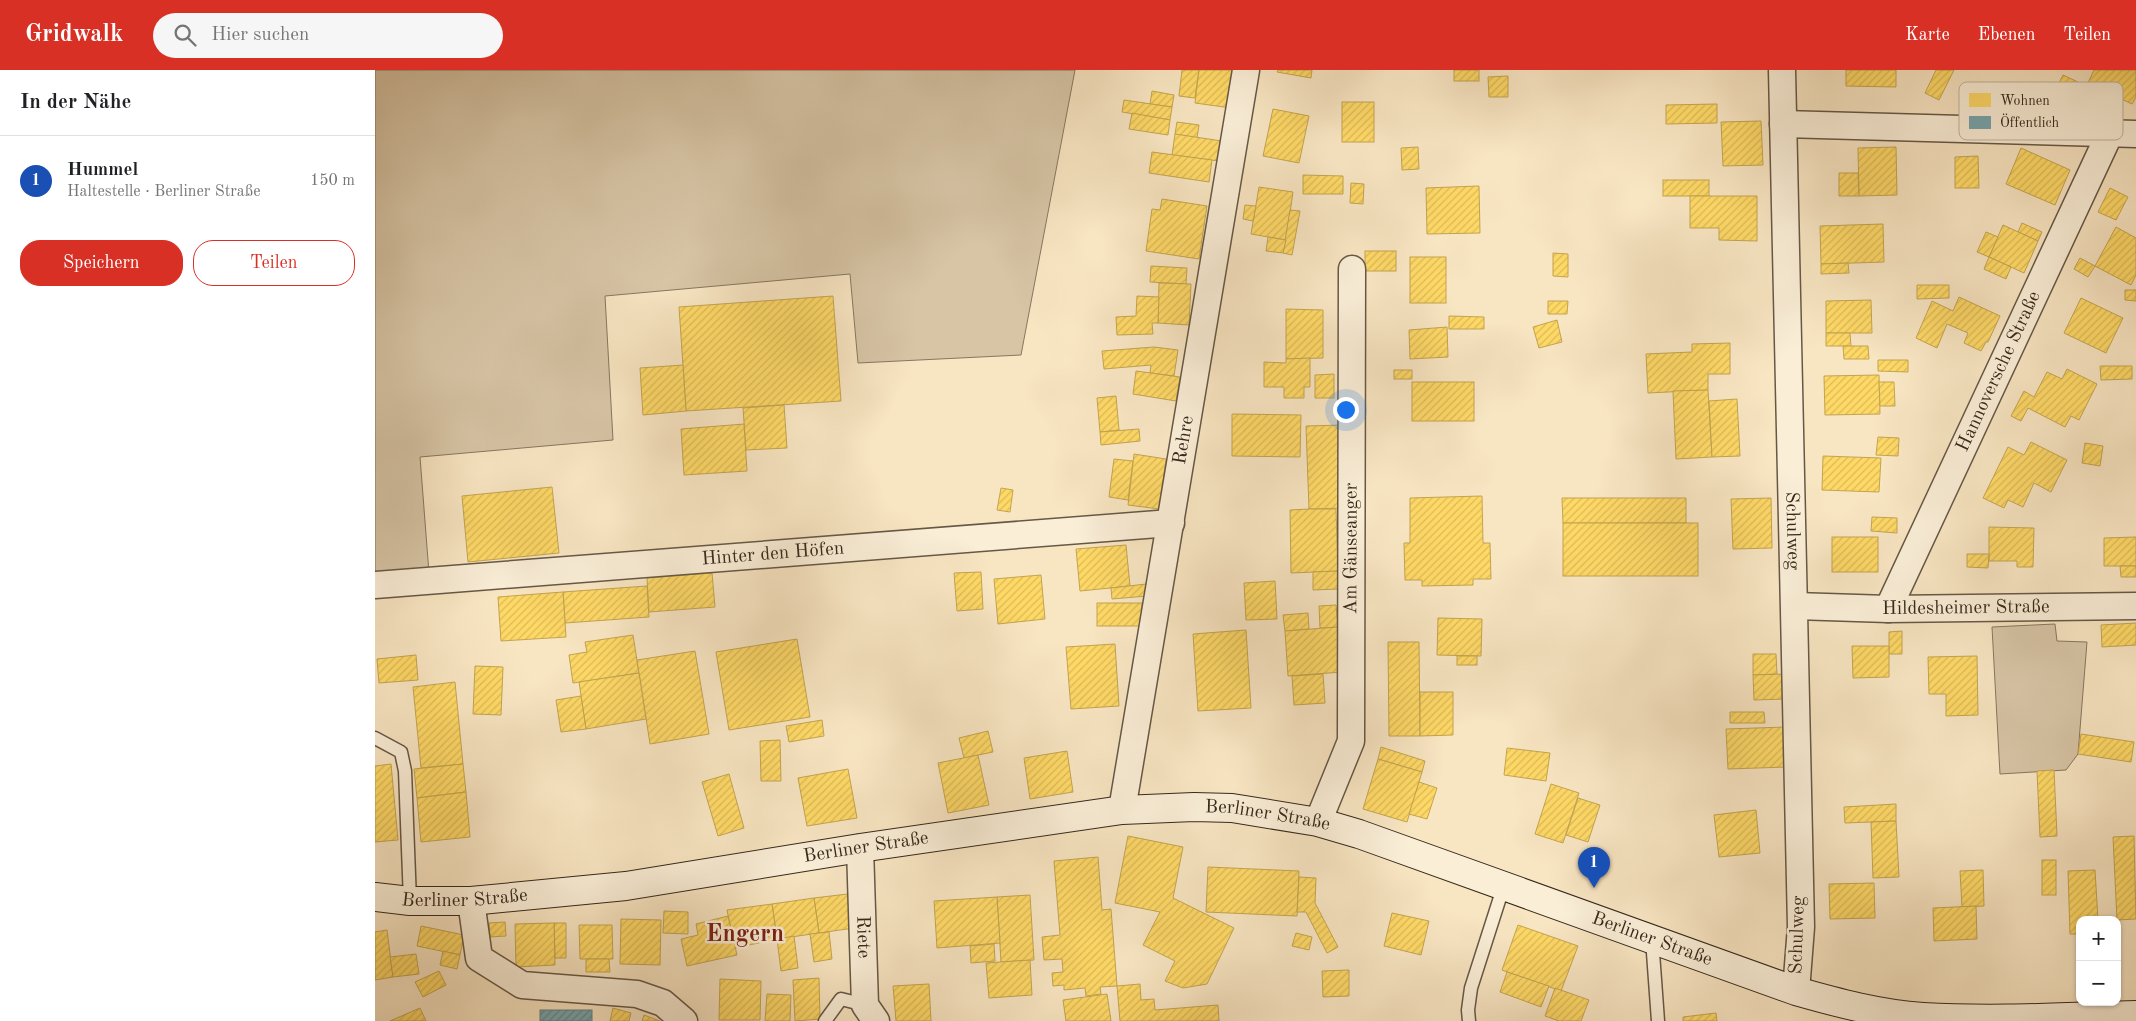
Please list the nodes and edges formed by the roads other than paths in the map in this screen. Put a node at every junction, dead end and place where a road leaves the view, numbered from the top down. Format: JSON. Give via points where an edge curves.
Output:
{"nodes":[{"id":1,"x":1246,"y":70,"type":"edge"},
{"id":2,"x":1782,"y":70,"type":"edge"},
{"id":3,"x":1783,"y":124,"type":"junction"},
{"id":4,"x":1959,"y":129,"type":"edge"},
{"id":5,"x":2123,"y":134,"type":"edge"},
{"id":6,"x":2136,"y":134,"type":"edge"},
{"id":7,"x":2106,"y":140,"type":"edge"},
{"id":8,"x":1352,"y":269,"type":"dead end"},
{"id":9,"x":1171,"y":523,"type":"junction"},
{"id":10,"x":375,"y":585,"type":"edge"},
{"id":11,"x":1795,"y":606,"type":"junction"},
{"id":12,"x":2136,"y":606,"type":"edge"},
{"id":13,"x":1888,"y":609,"type":"junction"},
{"id":14,"x":375,"y":738,"type":"edge"},
{"id":15,"x":1122,"y":810,"type":"junction"},
{"id":16,"x":1318,"y":822,"type":"junction"},
{"id":17,"x":860,"y":848,"type":"junction"},
{"id":18,"x":1504,"y":885,"type":"junction"},
{"id":19,"x":375,"y":897,"type":"edge"},
{"id":20,"x":410,"y":901,"type":"junction"},
{"id":21,"x":471,"y":901,"type":"junction"},
{"id":22,"x":1652,"y":940,"type":"junction"},
{"id":23,"x":1796,"y":991,"type":"junction"},
{"id":24,"x":870,"y":1013,"type":"edge"},
{"id":25,"x":2136,"y":1015,"type":"edge"},
{"id":26,"x":2011,"y":1020,"type":"edge"},
{"id":27,"x":684,"y":1021,"type":"edge"},
{"id":28,"x":825,"y":1021,"type":"edge"},
{"id":29,"x":1469,"y":1021,"type":"edge"},
{"id":30,"x":1658,"y":1021,"type":"edge"}],
"edges":[{"from":1,"to":9,"type":"street","name":"Rehre"},
{"from":2,"to":3,"type":"street","name":"Schulweg"},
{"from":3,"to":4,"type":"street"},
{"from":3,"to":11,"type":"street","name":"Schulweg"},
{"from":5,"to":6,"type":"street"},
{"from":7,"to":13,"type":"street","name":"Hannoversche Straße"},
{"from":8,"to":16,"type":"street","name":"Am Gänseanger","via":[[1351,741]]},
{"from":9,"to":10,"type":"street","name":"Hinter den Höfen"},
{"from":9,"to":15,"type":"street","name":"Rehre"},
{"from":11,"to":13,"type":"street","name":"Hildesheimer Straße"},
{"from":11,"to":23,"type":"street","name":"Schulweg","via":[[1801,927]]},
{"from":12,"to":13,"type":"street","name":"Hildesheimer Straße"},
{"from":14,"to":20,"type":"lane","via":[[401,752],[405,771]]},
{"from":15,"to":16,"type":"main road","name":"Berliner Straße","via":[[1232,808]]},
{"from":15,"to":17,"type":"main road","name":"Berliner Straße"},
{"from":16,"to":18,"type":"main road","name":"Berliner Straße"},
{"from":17,"to":21,"type":"main road","name":"Berliner Straße","via":[[626,886]]},
{"from":17,"to":24,"type":"street","name":"Riete"},
{"from":18,"to":22,"type":"main road","name":"Berliner Straße"},
{"from":18,"to":29,"type":"lane","via":[[1471,988]]},
{"from":19,"to":20,"type":"main road","name":"Berliner Straße"},
{"from":20,"to":21,"type":"main road","name":"Berliner Straße"},
{"from":21,"to":27,"type":"street","via":[[479,958],[523,985],[637,994],[663,1003]]},
{"from":22,"to":23,"type":"main road","name":"Berliner Straße"},
{"from":22,"to":30,"type":"lane"},
{"from":23,"to":26,"type":"main road","name":"Berliner Straße","via":[[1854,1007],[1922,1017]]},
{"from":24,"to":28,"type":"lane","via":[[841,999]]},
{"from":25,"to":26,"type":"main road","name":"Berliner Straße"}]}
